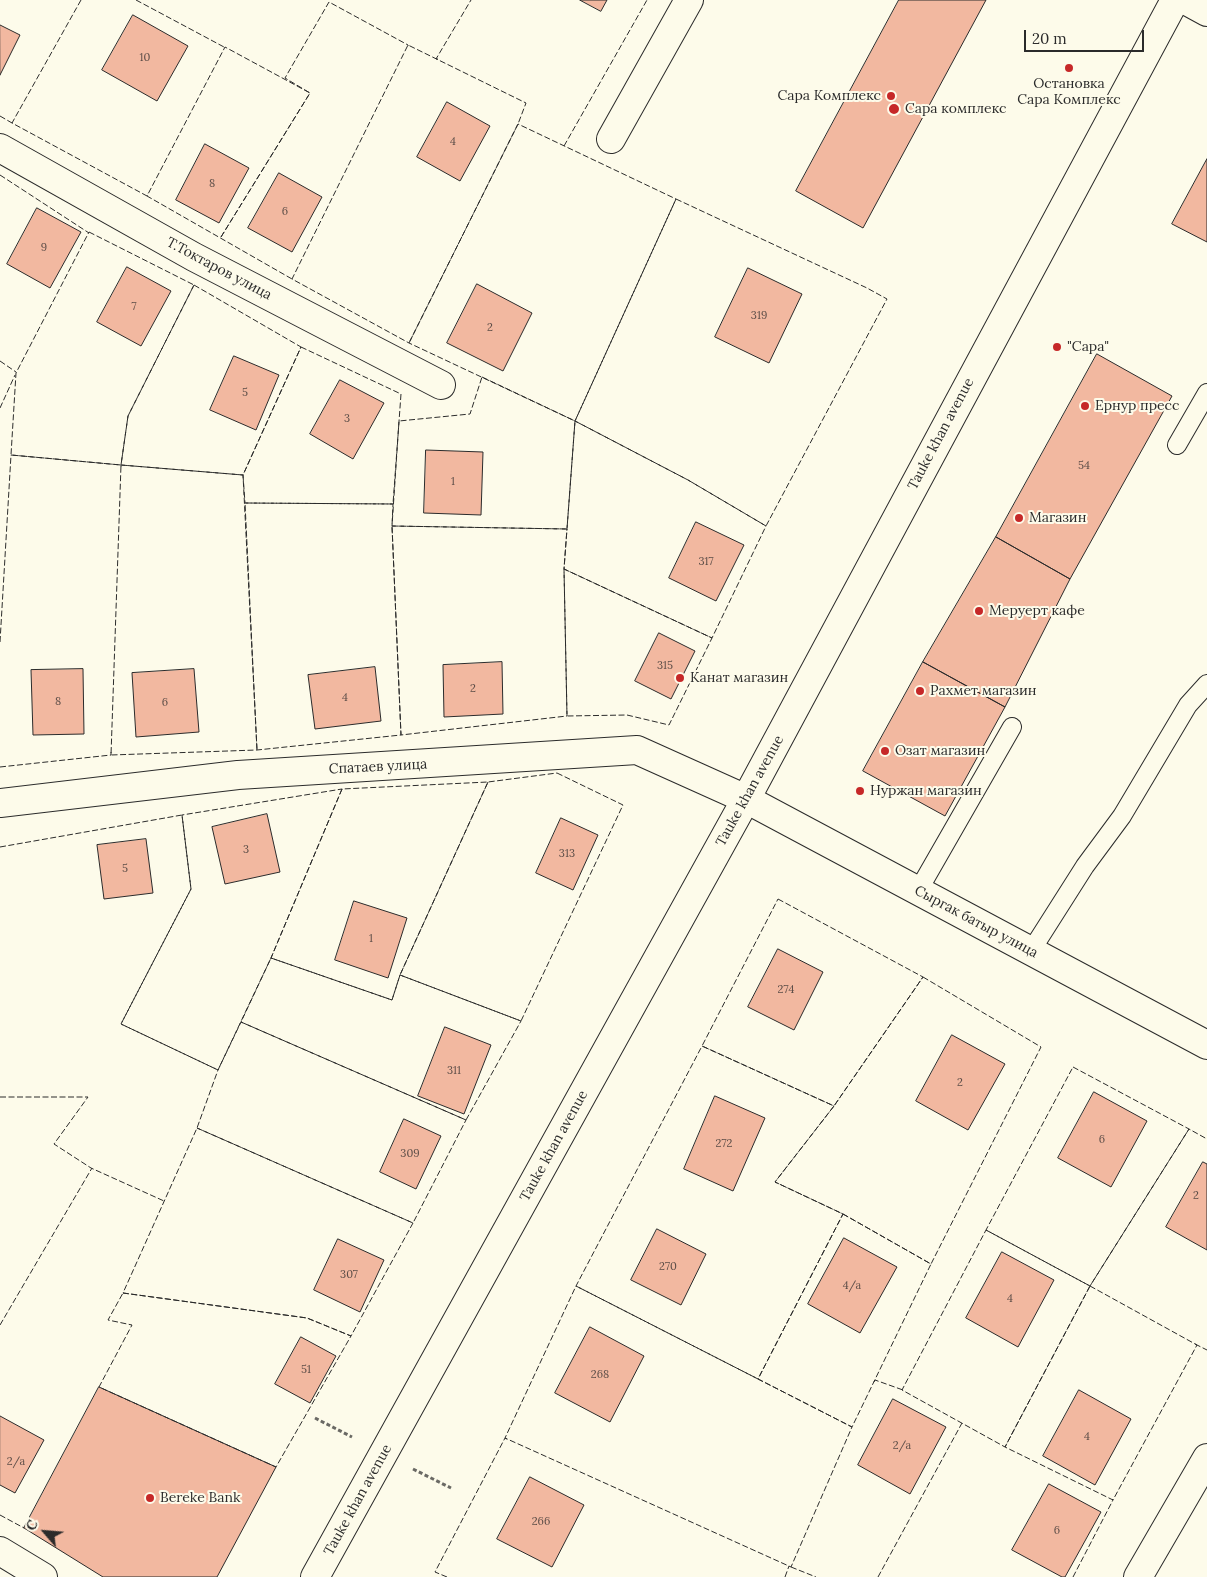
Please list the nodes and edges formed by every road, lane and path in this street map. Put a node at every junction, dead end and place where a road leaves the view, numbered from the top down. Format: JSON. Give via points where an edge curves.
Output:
{"nodes":[{"id":1,"x":689,"y":0,"type":"edge"},
{"id":2,"x":1174,"y":0,"type":"edge"},
{"id":3,"x":1185,"y":0,"type":"edge"},
{"id":4,"x":1207,"y":12,"type":"edge"},
{"id":5,"x":611,"y":138,"type":"dead end"},
{"id":6,"x":0,"y":148,"type":"edge"},
{"id":7,"x":441,"y":385,"type":"dead end"},
{"id":8,"x":1207,"y":393,"type":"edge"},
{"id":9,"x":1177,"y":445,"type":"dead end"},
{"id":10,"x":1207,"y":684,"type":"edge"},
{"id":11,"x":1012,"y":728,"type":"dead end"},
{"id":12,"x":746,"y":799,"type":"junction"},
{"id":13,"x":0,"y":803,"type":"edge"},
{"id":14,"x":918,"y":891,"type":"junction"},
{"id":15,"x":1031,"y":951,"type":"junction"},
{"id":16,"x":1205,"y":1041,"type":"edge"},
{"id":17,"x":1207,"y":1458,"type":"edge"},
{"id":18,"x":0,"y":1552,"type":"edge"},
{"id":19,"x":42,"y":1577,"type":"edge"},
{"id":20,"x":316,"y":1577,"type":"edge"},
{"id":21,"x":1138,"y":1577,"type":"edge"}],
"edges":[{"from":1,"to":5,"type":"street"},
{"from":2,"to":12,"type":"street","name":"Tauke khan avenue"},
{"from":3,"to":4,"type":"street"},
{"from":6,"to":7,"type":"street","name":"Т.Токтаров улица","via":[[194,257]]},
{"from":8,"to":9,"type":"lane"},
{"from":10,"to":15,"type":"lane","via":[[1188,705],[1122,816],[1085,866]]},
{"from":11,"to":14,"type":"lane"},
{"from":12,"to":13,"type":"street","name":"Спатаев улица","via":[[637,750],[238,775]]},
{"from":12,"to":14,"type":"street","name":"Сыргак батыр улица"},
{"from":12,"to":20,"type":"street","name":"Tauke khan avenue"},
{"from":14,"to":15,"type":"street","name":"Сыргак батыр улица"},
{"from":15,"to":16,"type":"street","name":"Сыргак батыр улица"},
{"from":17,"to":21,"type":"street"},
{"from":18,"to":19,"type":"street"}]}
